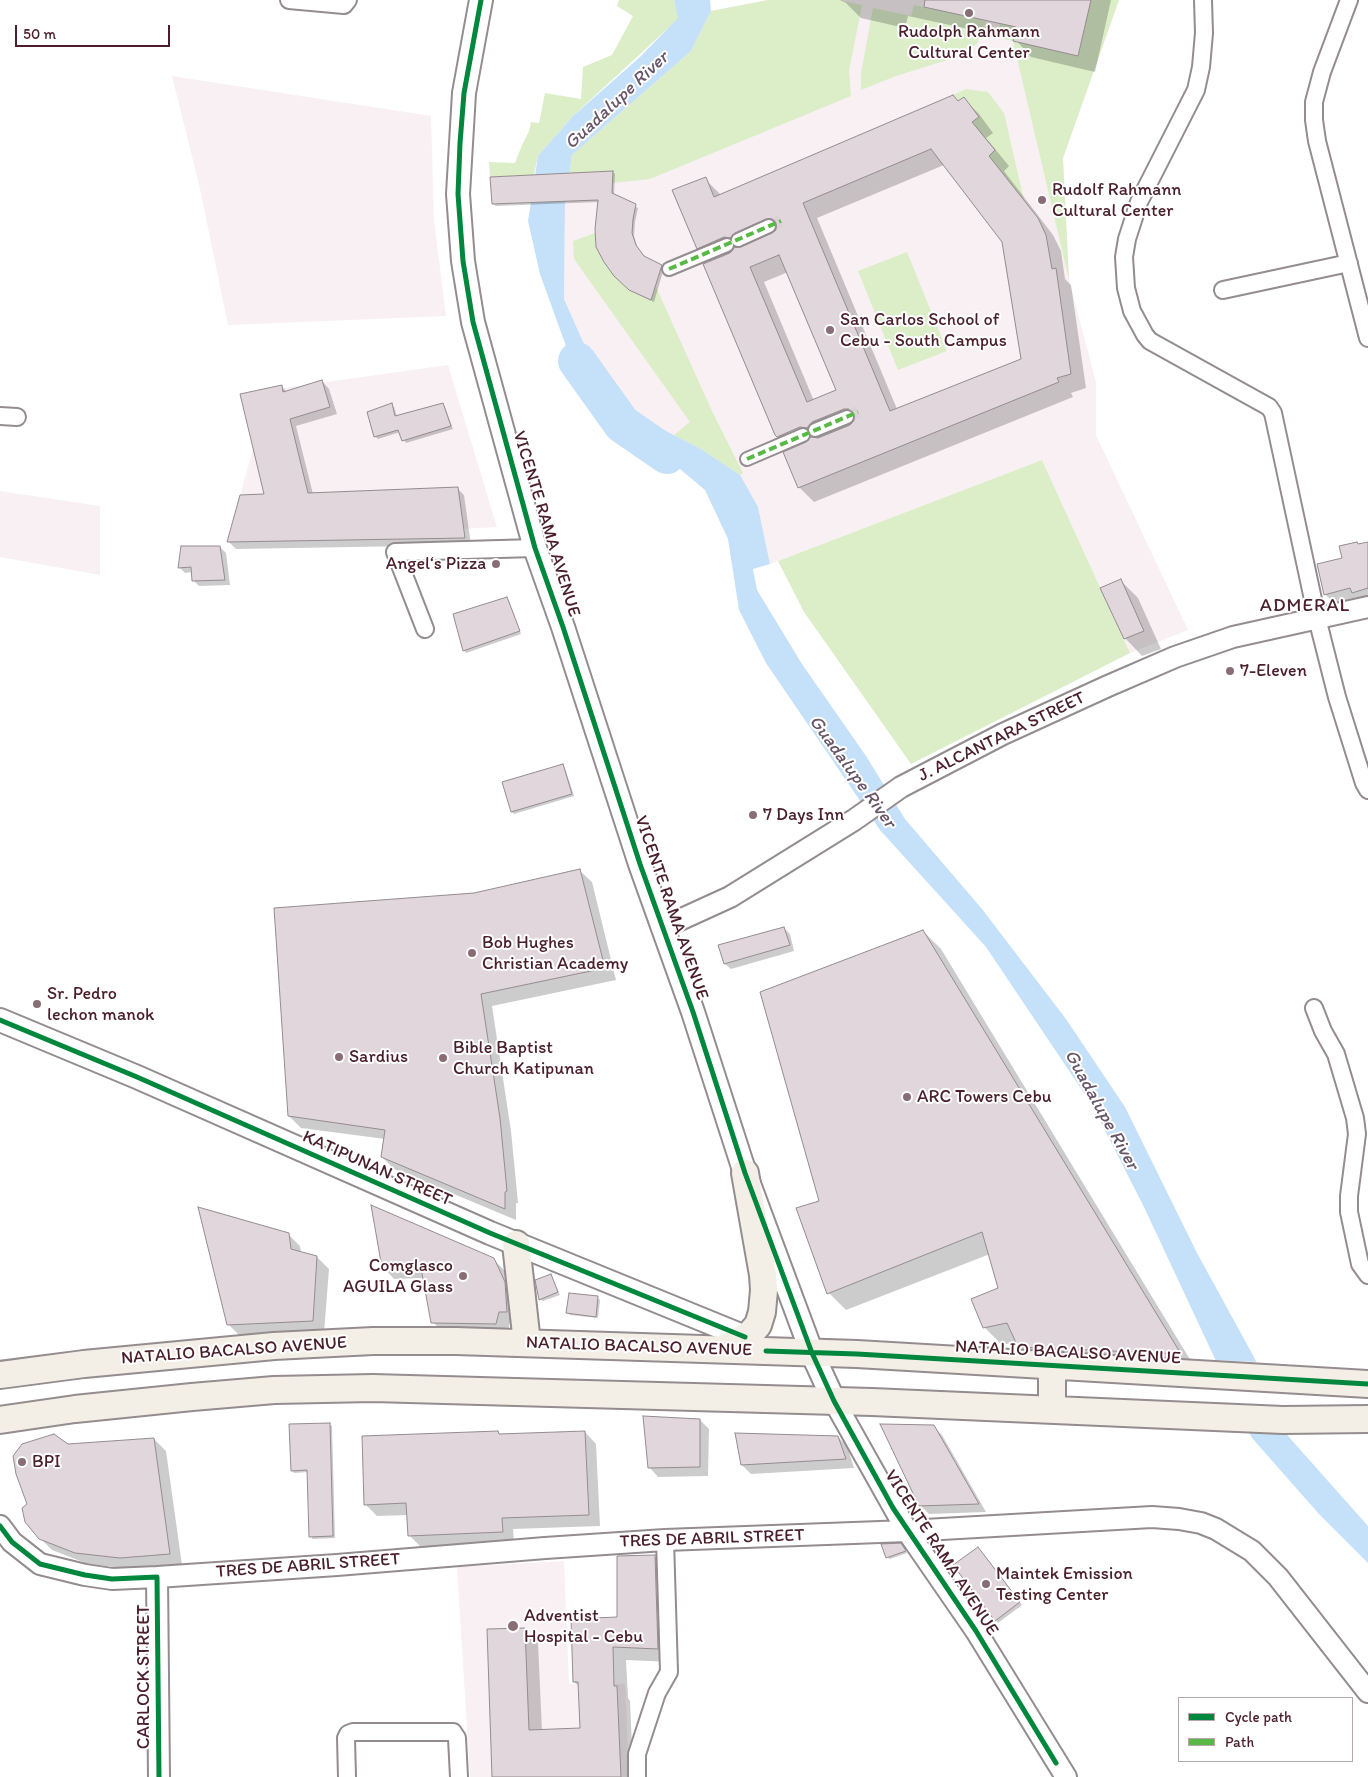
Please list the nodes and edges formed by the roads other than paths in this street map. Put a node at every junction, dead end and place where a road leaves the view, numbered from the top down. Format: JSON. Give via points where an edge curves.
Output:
{"nodes":[{"id":1,"x":289,"y":0,"type":"edge"},
{"id":2,"x":348,"y":0,"type":"edge"},
{"id":3,"x":481,"y":0,"type":"edge"},
{"id":4,"x":1203,"y":0,"type":"edge"},
{"id":5,"x":1349,"y":0,"type":"edge"},
{"id":6,"x":769,"y":226,"type":"tunnel mouth"},
{"id":7,"x":1349,"y":262,"type":"junction"},
{"id":8,"x":669,"y":269,"type":"dead end"},
{"id":9,"x":1223,"y":290,"type":"dead end"},
{"id":10,"x":1368,"y":338,"type":"edge"},
{"id":11,"x":0,"y":416,"type":"edge"},
{"id":12,"x":17,"y":417,"type":"dead end"},
{"id":13,"x":847,"y":417,"type":"tunnel mouth"},
{"id":14,"x":747,"y":460,"type":"dead end"},
{"id":15,"x":535,"y":548,"type":"junction"},
{"id":16,"x":1368,"y":607,"type":"edge"},
{"id":17,"x":1317,"y":618,"type":"junction"},
{"id":18,"x":425,"y":629,"type":"dead end"},
{"id":19,"x":1368,"y":790,"type":"edge"},
{"id":20,"x":662,"y":928,"type":"junction"},
{"id":21,"x":1314,"y":1008,"type":"dead end"},
{"id":22,"x":0,"y":1020,"type":"edge"},
{"id":23,"x":1363,"y":1133,"type":"edge"},
{"id":24,"x":745,"y":1173,"type":"junction"},
{"id":25,"x":516,"y":1244,"type":"junction"},
{"id":26,"x":1368,"y":1275,"type":"edge"},
{"id":27,"x":745,"y":1337,"type":"junction"},
{"id":28,"x":527,"y":1343,"type":"junction"},
{"id":29,"x":722,"y":1349,"type":"junction"},
{"id":30,"x":812,"y":1353,"type":"junction"},
{"id":31,"x":1052,"y":1366,"type":"junction"},
{"id":32,"x":1208,"y":1374,"type":"junction"},
{"id":33,"x":0,"y":1375,"type":"edge"},
{"id":34,"x":1368,"y":1384,"type":"edge"},
{"id":35,"x":834,"y":1401,"type":"junction"},
{"id":36,"x":1052,"y":1410,"type":"junction"},
{"id":37,"x":1199,"y":1416,"type":"junction"},
{"id":38,"x":1368,"y":1419,"type":"edge"},
{"id":39,"x":0,"y":1420,"type":"edge"},
{"id":40,"x":0,"y":1526,"type":"edge"},
{"id":41,"x":907,"y":1531,"type":"junction"},
{"id":42,"x":666,"y":1540,"type":"junction"},
{"id":43,"x":157,"y":1577,"type":"junction"},
{"id":44,"x":1368,"y":1692,"type":"edge"},
{"id":45,"x":1057,"y":1772,"type":"edge"},
{"id":46,"x":159,"y":1777,"type":"edge"},
{"id":47,"x":346,"y":1777,"type":"edge"},
{"id":48,"x":459,"y":1777,"type":"edge"},
{"id":49,"x":637,"y":1777,"type":"edge"}],
"edges":[{"from":1,"to":2,"type":"street","via":[[344,4]]},
{"from":3,"to":15,"type":"main road","name":"VICENTE RAMA AVENUE","via":[[464,92],[460,143],[458,194],[463,261],[473,322]]},
{"from":4,"to":17,"type":"street","via":[[1201,67],[1196,90],[1140,202],[1124,257],[1126,288],[1132,311],[1150,341],[1269,407],[1273,413]]},
{"from":5,"to":7,"type":"street","via":[[1314,102],[1317,141]]},
{"from":6,"to":8,"type":"street"},
{"from":7,"to":9,"type":"street"},
{"from":7,"to":10,"type":"street"},
{"from":11,"to":12,"type":"street"},
{"from":13,"to":14,"type":"street"},
{"from":15,"to":18,"type":"street","via":[[395,552]]},
{"from":15,"to":20,"type":"main road","name":"VICENTE RAMA AVENUE"},
{"from":16,"to":17,"type":"street","name":"J. ALCANTARA STREET"},
{"from":17,"to":19,"type":"street","via":[[1337,697]]},
{"from":17,"to":20,"type":"street","name":"J. ALCANTARA STREET","via":[[1233,637],[1174,656],[1002,734],[902,787],[730,897]]},
{"from":20,"to":24,"type":"main road","name":"VICENTE RAMA AVENUE"},
{"from":21,"to":23,"type":"street","via":[[1322,1031],[1336,1054]]},
{"from":22,"to":25,"type":"main road","name":"KATIPUNAN STREET"},
{"from":23,"to":26,"type":"street","via":[[1349,1196],[1349,1212],[1360,1264]]},
{"from":24,"to":27,"type":"main road","via":[[764,1290],[758,1325]]},
{"from":24,"to":30,"type":"main road","name":"VICENTE RAMA AVENUE"},
{"from":25,"to":27,"type":"main road","name":"KATIPUNAN STREET"},
{"from":25,"to":28,"type":"main road"},
{"from":27,"to":29,"type":"main road"},
{"from":28,"to":29,"type":"main road","name":"NATALIO BACALSO AVENUE"},
{"from":28,"to":33,"type":"main road","name":"NATALIO BACALSO AVENUE","via":[[373,1341],[274,1346]]},
{"from":29,"to":30,"type":"main road","name":"NATALIO BACALSO AVENUE"},
{"from":30,"to":31,"type":"main road","name":"NATALIO BACALSO AVENUE"},
{"from":30,"to":35,"type":"main road","name":"VICENTE RAMA AVENUE"},
{"from":31,"to":32,"type":"main road","name":"NATALIO BACALSO AVENUE"},
{"from":31,"to":36,"type":"main road"},
{"from":32,"to":34,"type":"main road","name":"NATALIO BACALSO AVENUE"},
{"from":32,"to":37,"type":"main road"},
{"from":35,"to":36,"type":"main road"},
{"from":35,"to":39,"type":"main road","via":[[349,1388],[192,1397]]},
{"from":35,"to":41,"type":"street","name":"VICENTE RAMA AVENUE"},
{"from":36,"to":37,"type":"main road"},
{"from":37,"to":38,"type":"main road","via":[[1283,1420]]},
{"from":40,"to":43,"type":"street","name":"TRES DE ABRIL STREET","via":[[12,1542],[40,1564],[112,1579]]},
{"from":41,"to":42,"type":"street","name":"TRES DE ABRIL STREET"},
{"from":41,"to":44,"type":"street","name":"TRES DE ABRIL STREET","via":[[1152,1517],[1201,1523],[1234,1538],[1252,1551],[1321,1630]]},
{"from":41,"to":45,"type":"street","name":"VICENTE RAMA AVENUE","via":[[976,1631]]},
{"from":42,"to":43,"type":"street","name":"TRES DE ABRIL STREET"},
{"from":42,"to":49,"type":"street","via":[[669,1672],[658,1693],[637,1754]]},
{"from":43,"to":46,"type":"street","name":"CARLOCK STREET"},
{"from":47,"to":48,"type":"street","via":[[346,1738],[353,1732],[453,1732],[457,1738]]}]}
